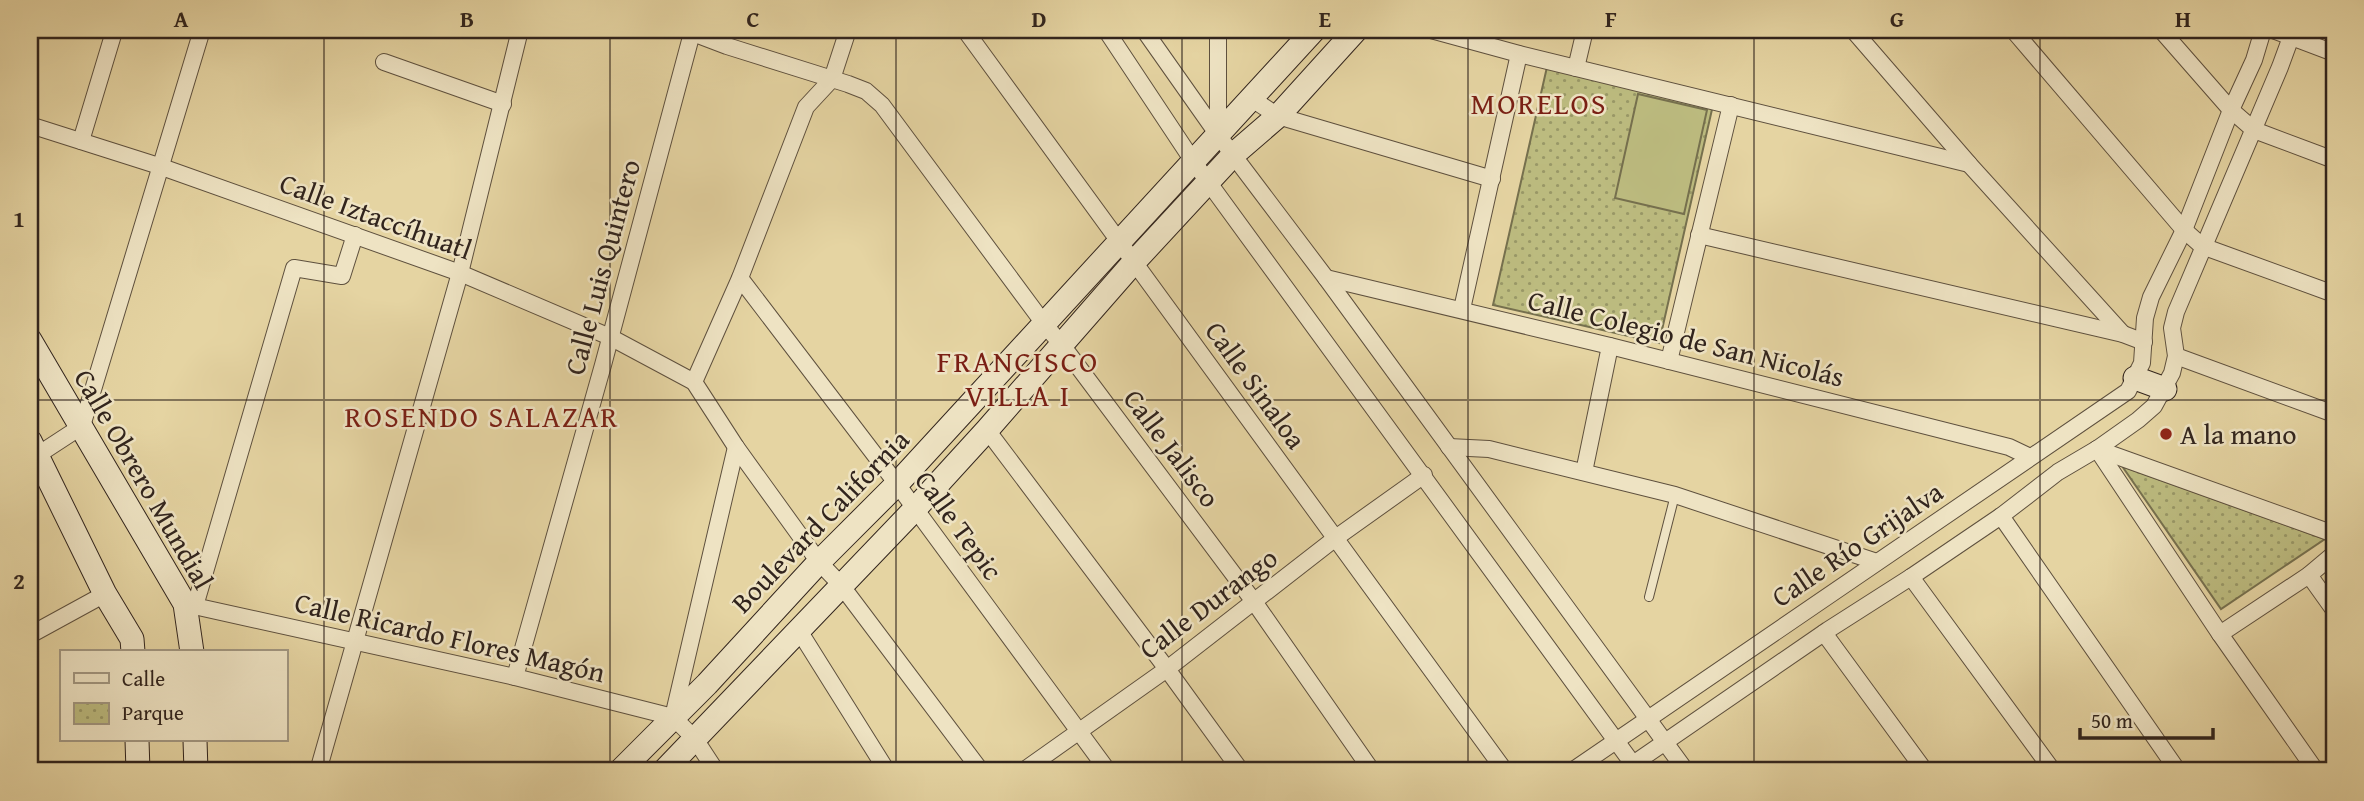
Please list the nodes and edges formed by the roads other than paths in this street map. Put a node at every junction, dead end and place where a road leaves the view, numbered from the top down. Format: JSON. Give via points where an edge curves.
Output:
{"nodes":[{"id":1,"x":202,"y":30,"type":"edge"},
{"id":2,"x":520,"y":30,"type":"edge"},
{"id":3,"x":733,"y":30,"type":"edge"},
{"id":4,"x":848,"y":30,"type":"edge"},
{"id":5,"x":965,"y":30,"type":"edge"},
{"id":6,"x":1106,"y":30,"type":"edge"},
{"id":7,"x":1144,"y":30,"type":"edge"},
{"id":8,"x":1218,"y":30,"type":"edge"},
{"id":9,"x":1314,"y":30,"type":"edge"},
{"id":10,"x":1356,"y":30,"type":"edge"},
{"id":11,"x":1431,"y":30,"type":"edge"},
{"id":12,"x":1584,"y":30,"type":"edge"},
{"id":13,"x":1853,"y":30,"type":"edge"},
{"id":14,"x":2013,"y":30,"type":"edge"},
{"id":15,"x":2161,"y":30,"type":"edge"},
{"id":16,"x":2263,"y":30,"type":"edge"},
{"id":17,"x":2273,"y":30,"type":"edge"},
{"id":18,"x":689,"y":31,"type":"edge"},
{"id":19,"x":2291,"y":34,"type":"edge"},
{"id":20,"x":113,"y":35,"type":"dead end"},
{"id":21,"x":727,"y":46,"type":"junction"},
{"id":22,"x":2334,"y":53,"type":"edge"},
{"id":23,"x":1519,"y":54,"type":"junction"},
{"id":24,"x":384,"y":62,"type":"dead end"},
{"id":25,"x":1576,"y":68,"type":"junction"},
{"id":26,"x":832,"y":79,"type":"junction"},
{"id":27,"x":1252,"y":99,"type":"junction"},
{"id":28,"x":503,"y":104,"type":"junction"},
{"id":29,"x":1731,"y":105,"type":"junction"},
{"id":30,"x":2231,"y":110,"type":"junction"},
{"id":31,"x":1278,"y":117,"type":"junction"},
{"id":32,"x":30,"y":125,"type":"edge"},
{"id":33,"x":2254,"y":130,"type":"junction"},
{"id":34,"x":1218,"y":135,"type":"junction"},
{"id":35,"x":81,"y":141,"type":"junction"},
{"id":36,"x":1234,"y":154,"type":"junction"},
{"id":37,"x":2334,"y":160,"type":"edge"},
{"id":38,"x":1193,"y":161,"type":"junction"},
{"id":39,"x":1969,"y":164,"type":"junction"},
{"id":40,"x":159,"y":166,"type":"junction"},
{"id":41,"x":1492,"y":179,"type":"junction"},
{"id":42,"x":1209,"y":182,"type":"junction"},
{"id":43,"x":2184,"y":230,"type":"junction"},
{"id":44,"x":355,"y":235,"type":"junction"},
{"id":45,"x":1699,"y":235,"type":"junction"},
{"id":46,"x":1119,"y":242,"type":"junction"},
{"id":47,"x":2203,"y":246,"type":"junction"},
{"id":48,"x":1134,"y":262,"type":"junction"},
{"id":49,"x":460,"y":273,"type":"junction"},
{"id":50,"x":740,"y":278,"type":"junction"},
{"id":51,"x":1326,"y":278,"type":"junction"},
{"id":52,"x":2334,"y":294,"type":"edge"},
{"id":53,"x":1462,"y":309,"type":"junction"},
{"id":54,"x":1045,"y":325,"type":"junction"},
{"id":55,"x":2123,"y":334,"type":"junction"},
{"id":56,"x":610,"y":337,"type":"junction"},
{"id":57,"x":30,"y":340,"type":"edge"},
{"id":58,"x":2144,"y":342,"type":"junction"},
{"id":59,"x":1062,"y":345,"type":"junction"},
{"id":60,"x":1610,"y":346,"type":"junction"},
{"id":61,"x":2176,"y":356,"type":"junction"},
{"id":62,"x":1669,"y":361,"type":"junction"},
{"id":63,"x":2135,"y":378,"type":"junction"},
{"id":64,"x":694,"y":382,"type":"junction"},
{"id":65,"x":2165,"y":389,"type":"junction"},
{"id":66,"x":2334,"y":414,"type":"edge"},
{"id":67,"x":82,"y":426,"type":"junction"},
{"id":68,"x":987,"y":430,"type":"junction"},
{"id":69,"x":736,"y":447,"type":"junction"},
{"id":70,"x":1449,"y":447,"type":"junction"},
{"id":71,"x":2097,"y":449,"type":"junction"},
{"id":72,"x":32,"y":452,"type":"edge"},
{"id":73,"x":2030,"y":457,"type":"junction"},
{"id":74,"x":1584,"y":472,"type":"junction"},
{"id":75,"x":1424,"y":475,"type":"junction"},
{"id":76,"x":897,"y":484,"type":"junction"},
{"id":77,"x":1675,"y":495,"type":"junction"},
{"id":78,"x":914,"y":510,"type":"junction"},
{"id":79,"x":2001,"y":516,"type":"junction"},
{"id":80,"x":2334,"y":534,"type":"edge"},
{"id":81,"x":1335,"y":538,"type":"junction"},
{"id":82,"x":2334,"y":554,"type":"edge"},
{"id":83,"x":819,"y":562,"type":"junction"},
{"id":84,"x":1877,"y":562,"type":"junction"},
{"id":85,"x":2309,"y":575,"type":"junction"},
{"id":86,"x":1912,"y":577,"type":"junction"},
{"id":87,"x":841,"y":584,"type":"junction"},
{"id":88,"x":104,"y":594,"type":"junction"},
{"id":89,"x":1649,"y":597,"type":"dead end"},
{"id":90,"x":1255,"y":603,"type":"junction"},
{"id":91,"x":190,"y":605,"type":"junction"},
{"id":92,"x":2334,"y":610,"type":"edge"},
{"id":93,"x":1824,"y":633,"type":"junction"},
{"id":94,"x":802,"y":634,"type":"junction"},
{"id":95,"x":2220,"y":634,"type":"junction"},
{"id":96,"x":30,"y":635,"type":"edge"},
{"id":97,"x":355,"y":642,"type":"junction"},
{"id":98,"x":133,"y":650,"type":"edge"},
{"id":99,"x":192,"y":650,"type":"edge"},
{"id":100,"x":1167,"y":668,"type":"junction"},
{"id":101,"x":516,"y":677,"type":"junction"},
{"id":102,"x":673,"y":717,"type":"junction"},
{"id":103,"x":1648,"y":719,"type":"junction"},
{"id":104,"x":1080,"y":731,"type":"junction"},
{"id":105,"x":1616,"y":741,"type":"junction"},
{"id":106,"x":137,"y":742,"type":"edge"},
{"id":107,"x":195,"y":742,"type":"edge"},
{"id":108,"x":1665,"y":742,"type":"junction"},
{"id":109,"x":697,"y":743,"type":"junction"},
{"id":110,"x":1631,"y":769,"type":"edge"},
{"id":111,"x":138,"y":771,"type":"edge"},
{"id":112,"x":196,"y":771,"type":"edge"},
{"id":113,"x":318,"y":771,"type":"edge"},
{"id":114,"x":620,"y":771,"type":"edge"},
{"id":115,"x":664,"y":771,"type":"edge"},
{"id":116,"x":676,"y":771,"type":"edge"},
{"id":117,"x":716,"y":771,"type":"edge"},
{"id":118,"x":887,"y":771,"type":"edge"},
{"id":119,"x":981,"y":771,"type":"edge"},
{"id":120,"x":1023,"y":771,"type":"edge"},
{"id":121,"x":1108,"y":771,"type":"edge"},
{"id":122,"x":1241,"y":771,"type":"edge"},
{"id":123,"x":1373,"y":771,"type":"edge"},
{"id":124,"x":1505,"y":771,"type":"edge"},
{"id":125,"x":1572,"y":771,"type":"edge"},
{"id":126,"x":1686,"y":771,"type":"edge"},
{"id":127,"x":1925,"y":771,"type":"edge"},
{"id":128,"x":2053,"y":771,"type":"edge"},
{"id":129,"x":2178,"y":771,"type":"edge"},
{"id":130,"x":2316,"y":771,"type":"edge"}],
"edges":[{"from":1,"to":40,"type":"street"},
{"from":2,"to":28,"type":"street"},
{"from":3,"to":21,"type":"street"},
{"from":4,"to":26,"type":"street"},
{"from":5,"to":46,"type":"street","name":"Calle Sinaloa"},
{"from":6,"to":38,"type":"street"},
{"from":7,"to":34,"type":"street"},
{"from":8,"to":34,"type":"street"},
{"from":9,"to":27,"type":"street","name":"Boulevard California"},
{"from":10,"to":31,"type":"street"},
{"from":11,"to":23,"type":"street"},
{"from":12,"to":25,"type":"street"},
{"from":13,"to":39,"type":"street"},
{"from":14,"to":43,"type":"street"},
{"from":15,"to":30,"type":"street"},
{"from":16,"to":30,"type":"street","name":"Calle Río Grijalva"},
{"from":17,"to":19,"type":"street"},
{"from":18,"to":21,"type":"street","name":"Calle Jalisco"},
{"from":18,"to":56,"type":"street","name":"Calle Luis Quintero"},
{"from":19,"to":22,"type":"street"},
{"from":19,"to":33,"type":"street"},
{"from":20,"to":35,"type":"street"},
{"from":21,"to":26,"type":"street","name":"Calle Jalisco"},
{"from":23,"to":25,"type":"street"},
{"from":23,"to":41,"type":"street"},
{"from":24,"to":28,"type":"street"},
{"from":25,"to":29,"type":"street"},
{"from":26,"to":50,"type":"street","via":[[806,107]]},
{"from":26,"to":54,"type":"street","name":"Calle Jalisco","via":[[866,91],[883,105]]},
{"from":27,"to":31,"type":"street"},
{"from":27,"to":34,"type":"street","name":"Boulevard California"},
{"from":28,"to":49,"type":"street"},
{"from":29,"to":39,"type":"street"},
{"from":29,"to":45,"type":"street"},
{"from":30,"to":33,"type":"street"},
{"from":30,"to":43,"type":"street","name":"Calle Río Grijalva"},
{"from":31,"to":36,"type":"street"},
{"from":31,"to":41,"type":"street"},
{"from":32,"to":35,"type":"street","name":"Calle Iztaccíhuatl"},
{"from":33,"to":37,"type":"street"},
{"from":33,"to":47,"type":"street"},
{"from":34,"to":36,"type":"street"},
{"from":34,"to":38,"type":"street","name":"Boulevard California"},
{"from":35,"to":40,"type":"street","name":"Calle Iztaccíhuatl"},
{"from":36,"to":42,"type":"street"},
{"from":36,"to":51,"type":"street"},
{"from":38,"to":42,"type":"street"},
{"from":38,"to":46,"type":"street","name":"Boulevard California"},
{"from":39,"to":55,"type":"street"},
{"from":40,"to":44,"type":"street","name":"Calle Iztaccíhuatl"},
{"from":40,"to":67,"type":"street"},
{"from":41,"to":53,"type":"street"},
{"from":42,"to":48,"type":"street"},
{"from":42,"to":75,"type":"street"},
{"from":43,"to":47,"type":"street"},
{"from":43,"to":58,"type":"street","name":"Calle Río Grijalva","via":[[2151,297]]},
{"from":44,"to":49,"type":"street","name":"Calle Iztaccíhuatl"},
{"from":44,"to":91,"type":"street","via":[[342,276],[294,268]]},
{"from":45,"to":55,"type":"street"},
{"from":45,"to":62,"type":"street"},
{"from":46,"to":48,"type":"street","name":"Calle Sinaloa"},
{"from":46,"to":54,"type":"street","name":"Boulevard California"},
{"from":47,"to":52,"type":"street"},
{"from":47,"to":61,"type":"street","via":[[2172,328]]},
{"from":48,"to":59,"type":"street"},
{"from":48,"to":81,"type":"street","name":"Calle Sinaloa"},
{"from":49,"to":56,"type":"street","name":"Calle Iztaccíhuatl"},
{"from":49,"to":97,"type":"street"},
{"from":50,"to":64,"type":"street"},
{"from":50,"to":76,"type":"street","name":"Calle Tepic"},
{"from":51,"to":53,"type":"street","name":"Calle Colegio de San Nicolás"},
{"from":51,"to":70,"type":"street"},
{"from":53,"to":60,"type":"street","name":"Calle Colegio de San Nicolás"},
{"from":54,"to":59,"type":"street","name":"Calle Jalisco"},
{"from":54,"to":76,"type":"street","name":"Boulevard California"},
{"from":55,"to":58,"type":"street"},
{"from":56,"to":64,"type":"street","name":"Calle Iztaccíhuatl"},
{"from":56,"to":101,"type":"street","name":"Calle Luis Quintero"},
{"from":57,"to":67,"type":"street","name":"Calle Obrero Mundial"},
{"from":58,"to":63,"type":"street","name":"Calle Río Grijalva"},
{"from":59,"to":68,"type":"street"},
{"from":59,"to":90,"type":"street","name":"Calle Jalisco"},
{"from":60,"to":62,"type":"street","name":"Calle Colegio de San Nicolás"},
{"from":60,"to":74,"type":"street"},
{"from":61,"to":65,"type":"street","name":"Calle Río Grijalva"},
{"from":61,"to":66,"type":"street"},
{"from":62,"to":73,"type":"street","name":"Calle Colegio de San Nicolás","via":[[2009,447]]},
{"from":63,"to":65,"type":"street"},
{"from":63,"to":73,"type":"street","name":"Calle Río Grijalva","via":[[2128,391]]},
{"from":64,"to":69,"type":"street"},
{"from":65,"to":71,"type":"street","name":"Calle Río Grijalva","via":[[2154,406]]},
{"from":67,"to":72,"type":"street"},
{"from":67,"to":91,"type":"street","name":"Calle Obrero Mundial"},
{"from":68,"to":78,"type":"street"},
{"from":68,"to":100,"type":"street"},
{"from":69,"to":83,"type":"street"},
{"from":69,"to":102,"type":"street"},
{"from":70,"to":74,"type":"street","via":[[1489,449]]},
{"from":70,"to":103,"type":"street"},
{"from":71,"to":79,"type":"street","name":"Calle Río Grijalva"},
{"from":71,"to":80,"type":"street"},
{"from":71,"to":95,"type":"street"},
{"from":72,"to":88,"type":"street"},
{"from":73,"to":84,"type":"street","name":"Calle Río Grijalva"},
{"from":74,"to":77,"type":"street"},
{"from":75,"to":81,"type":"street","name":"Calle Durango"},
{"from":75,"to":105,"type":"street"},
{"from":76,"to":78,"type":"street","name":"Calle Tepic"},
{"from":76,"to":83,"type":"street","name":"Boulevard California"},
{"from":77,"to":84,"type":"street"},
{"from":77,"to":89,"type":"lane"},
{"from":78,"to":87,"type":"street"},
{"from":78,"to":104,"type":"street","name":"Calle Tepic"},
{"from":79,"to":86,"type":"street","name":"Calle Río Grijalva"},
{"from":79,"to":129,"type":"street"},
{"from":81,"to":90,"type":"street","name":"Calle Durango"},
{"from":81,"to":124,"type":"street","name":"Calle Sinaloa"},
{"from":82,"to":85,"type":"street"},
{"from":83,"to":87,"type":"street"},
{"from":83,"to":102,"type":"street","name":"Boulevard California"},
{"from":84,"to":103,"type":"street","name":"Calle Río Grijalva"},
{"from":85,"to":92,"type":"street"},
{"from":85,"to":95,"type":"street"},
{"from":86,"to":93,"type":"street","name":"Calle Río Grijalva"},
{"from":86,"to":128,"type":"street"},
{"from":87,"to":94,"type":"street"},
{"from":87,"to":119,"type":"street"},
{"from":88,"to":96,"type":"street"},
{"from":88,"to":98,"type":"street","via":[[132,639]]},
{"from":90,"to":100,"type":"street","name":"Calle Durango"},
{"from":90,"to":123,"type":"street","name":"Calle Jalisco"},
{"from":91,"to":97,"type":"street","name":"Calle Ricardo Flores Magón"},
{"from":91,"to":99,"type":"street","name":"Calle Obrero Mundial"},
{"from":93,"to":108,"type":"street","name":"Calle Río Grijalva"},
{"from":93,"to":127,"type":"street"},
{"from":94,"to":109,"type":"street"},
{"from":94,"to":118,"type":"street"},
{"from":95,"to":130,"type":"street"},
{"from":97,"to":101,"type":"street","name":"Calle Ricardo Flores Magón"},
{"from":97,"to":113,"type":"street"},
{"from":100,"to":104,"type":"street","name":"Calle Durango"},
{"from":100,"to":122,"type":"street"},
{"from":101,"to":102,"type":"street","name":"Calle Ricardo Flores Magón"},
{"from":102,"to":109,"type":"street"},
{"from":102,"to":114,"type":"street","name":"Boulevard California"},
{"from":103,"to":105,"type":"street","name":"Calle Río Grijalva"},
{"from":103,"to":108,"type":"street"},
{"from":104,"to":120,"type":"street","name":"Calle Durango"},
{"from":104,"to":121,"type":"street","name":"Calle Tepic"},
{"from":105,"to":110,"type":"street"},
{"from":105,"to":125,"type":"street","name":"Calle Río Grijalva"},
{"from":106,"to":111,"type":"street"},
{"from":107,"to":112,"type":"street"},
{"from":108,"to":110,"type":"street","name":"Calle Río Grijalva"},
{"from":108,"to":126,"type":"street"},
{"from":109,"to":115,"type":"street"},
{"from":109,"to":116,"type":"street"},
{"from":109,"to":117,"type":"street"}]}
